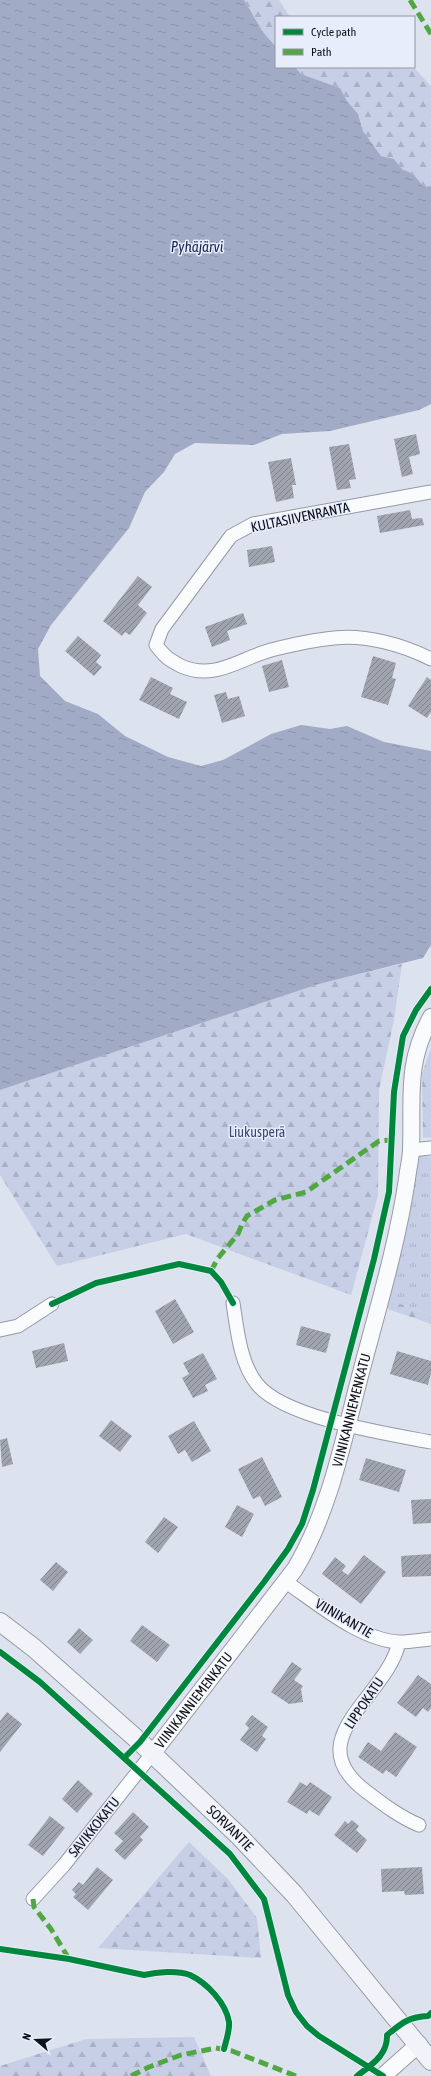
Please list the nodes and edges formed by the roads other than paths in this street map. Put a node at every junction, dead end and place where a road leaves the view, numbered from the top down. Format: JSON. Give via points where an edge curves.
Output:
{"nodes":[{"id":1,"x":431,"y":492,"type":"edge"},
{"id":2,"x":431,"y":659,"type":"edge"},
{"id":3,"x":431,"y":1017,"type":"edge"},
{"id":4,"x":431,"y":1148,"type":"edge"},
{"id":5,"x":411,"y":1150,"type":"junction"},
{"id":6,"x":233,"y":1303,"type":"dead end"},
{"id":7,"x":52,"y":1304,"type":"dead end"},
{"id":8,"x":0,"y":1330,"type":"edge"},
{"id":9,"x":347,"y":1425,"type":"junction"},
{"id":10,"x":431,"y":1442,"type":"edge"},
{"id":11,"x":286,"y":1582,"type":"junction"},
{"id":12,"x":0,"y":1622,"type":"edge"},
{"id":13,"x":431,"y":1639,"type":"edge"},
{"id":14,"x":399,"y":1642,"type":"junction"},
{"id":15,"x":152,"y":1754,"type":"junction"},
{"id":16,"x":419,"y":1825,"type":"dead end"},
{"id":17,"x":33,"y":1899,"type":"dead end"},
{"id":18,"x":419,"y":2044,"type":"junction"},
{"id":19,"x":431,"y":2061,"type":"edge"},
{"id":20,"x":383,"y":2076,"type":"edge"}],
"edges":[{"from":1,"to":2,"type":"street","name":"KULTASIIVENRANTA","via":[[253,524],[231,536],[162,629],[156,645],[165,658],[192,671],[216,671],[270,650],[334,638],[360,639],[394,645]]},
{"from":3,"to":5,"type":"street","name":"VIINIKANNIEMENKATU","via":[[423,1032],[413,1066]]},
{"from":4,"to":5,"type":"street"},
{"from":5,"to":9,"type":"street","name":"VIINIKANNIEMENKATU","via":[[397,1237]]},
{"from":6,"to":9,"type":"street","via":[[238,1337],[245,1360],[257,1384],[272,1397],[290,1407]]},
{"from":7,"to":8,"type":"street","via":[[18,1326]]},
{"from":9,"to":10,"type":"street"},
{"from":9,"to":11,"type":"street","name":"VIINIKANNIEMENKATU","via":[[326,1503],[305,1552]]},
{"from":11,"to":14,"type":"street","name":"VIINIKANTIE","via":[[347,1623],[376,1637]]},
{"from":11,"to":15,"type":"street","name":"VIINIKANNIEMENKATU"},
{"from":12,"to":15,"type":"main road","name":"SORVANTIE","via":[[34,1648]]},
{"from":13,"to":14,"type":"street","name":"VIINIKANTIE"},
{"from":14,"to":16,"type":"street","name":"LIPPOKATU","via":[[389,1666],[346,1728],[340,1742],[340,1757],[347,1773],[358,1785],[395,1812]]},
{"from":15,"to":17,"type":"street","name":"SAVIKKOKATU"},
{"from":15,"to":18,"type":"main road","name":"SORVANTIE","via":[[294,1894]]},
{"from":18,"to":19,"type":"main road","name":"SORVANTIE"},
{"from":18,"to":20,"type":"street"}]}
